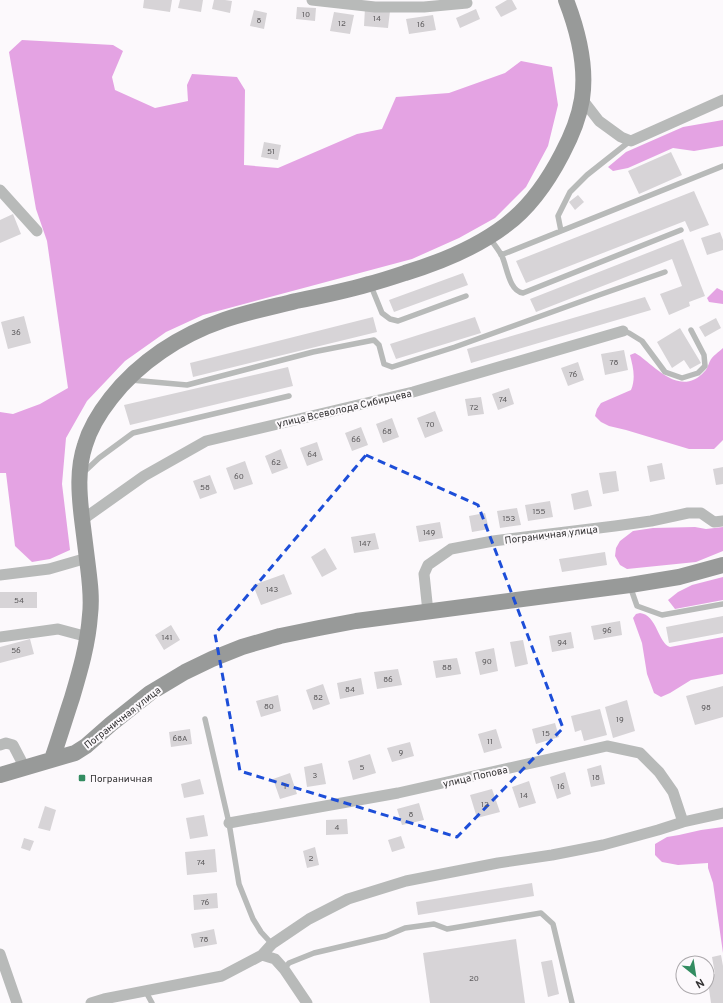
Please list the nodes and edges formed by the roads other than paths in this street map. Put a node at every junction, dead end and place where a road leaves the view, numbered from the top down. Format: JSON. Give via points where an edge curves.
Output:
{"nodes":[{"id":1,"x":312,"y":0,"type":"edge"},
{"id":2,"x":566,"y":0,"type":"edge"},
{"id":3,"x":466,"y":3,"type":"dead end"},
{"id":4,"x":582,"y":99,"type":"junction"},
{"id":5,"x":723,"y":100,"type":"edge"},
{"id":6,"x":701,"y":109,"type":"junction"},
{"id":7,"x":723,"y":109,"type":"edge"},
{"id":8,"x":631,"y":141,"type":"junction"},
{"id":9,"x":723,"y":166,"type":"edge"},
{"id":10,"x":0,"y":190,"type":"edge"},
{"id":11,"x":681,"y":230,"type":"dead end"},
{"id":12,"x":561,"y":231,"type":"junction"},
{"id":13,"x":37,"y":232,"type":"dead end"},
{"id":14,"x":489,"y":237,"type":"junction"},
{"id":15,"x":501,"y":255,"type":"junction"},
{"id":16,"x":665,"y":272,"type":"dead end"},
{"id":17,"x":370,"y":284,"type":"junction"},
{"id":18,"x":466,"y":296,"type":"dead end"},
{"id":19,"x":690,"y":330,"type":"dead end"},
{"id":20,"x":623,"y":331,"type":"joint"},
{"id":21,"x":127,"y":380,"type":"junction"},
{"id":22,"x":289,"y":396,"type":"dead end"},
{"id":23,"x":80,"y":476,"type":"junction"},
{"id":24,"x":82,"y":520,"type":"junction"},
{"id":25,"x":723,"y":521,"type":"edge"},
{"id":26,"x":87,"y":558,"type":"junction"},
{"id":27,"x":723,"y":565,"type":"edge"},
{"id":28,"x":0,"y":575,"type":"edge"},
{"id":29,"x":630,"y":586,"type":"junction"},
{"id":30,"x":723,"y":604,"type":"edge"},
{"id":31,"x":428,"y":612,"type":"junction"},
{"id":32,"x":0,"y":637,"type":"edge"},
{"id":33,"x":88,"y":637,"type":"junction"},
{"id":34,"x":205,"y":719,"type":"dead end"},
{"id":35,"x":0,"y":745,"type":"edge"},
{"id":36,"x":52,"y":759,"type":"junction"},
{"id":37,"x":25,"y":768,"type":"junction"},
{"id":38,"x":0,"y":775,"type":"edge"},
{"id":39,"x":723,"y":813,"type":"edge"},
{"id":40,"x":683,"y":822,"type":"junction"},
{"id":41,"x":229,"y":823,"type":"junction"},
{"id":42,"x":272,"y":944,"type":"junction"},
{"id":43,"x":0,"y":954,"type":"edge"},
{"id":44,"x":262,"y":955,"type":"junction"},
{"id":45,"x":284,"y":969,"type":"junction"},
{"id":46,"x":146,"y":992,"type":"junction"},
{"id":47,"x":17,"y":1003,"type":"edge"},
{"id":48,"x":91,"y":1003,"type":"edge"},
{"id":49,"x":152,"y":1003,"type":"edge"},
{"id":50,"x":307,"y":1003,"type":"edge"},
{"id":51,"x":572,"y":1003,"type":"edge"}],
"edges":[{"from":1,"to":3,"type":"street","via":[[375,7],[424,7]]},
{"from":2,"to":4,"type":"main road","via":[[583,64]]},
{"from":4,"to":8,"type":"street","via":[[599,121]]},
{"from":4,"to":14,"type":"main road","via":[[579,116],[552,172],[524,209]]},
{"from":5,"to":6,"type":"street"},
{"from":6,"to":7,"type":"street"},
{"from":6,"to":8,"type":"street"},
{"from":8,"to":12,"type":"lane","via":[[587,175],[570,192],[558,216]]},
{"from":9,"to":12,"type":"lane"},
{"from":10,"to":13,"type":"street"},
{"from":11,"to":15,"type":"lane","via":[[523,293],[513,287]]},
{"from":12,"to":15,"type":"lane"},
{"from":14,"to":15,"type":"lane"},
{"from":14,"to":17,"type":"main road","via":[[450,258]]},
{"from":16,"to":21,"type":"lane","via":[[392,367],[384,364],[379,345],[374,340],[313,352],[187,385]]},
{"from":17,"to":18,"type":"lane","via":[[382,313],[398,321]]},
{"from":17,"to":21,"type":"main road","via":[[222,320],[170,345],[148,360]]},
{"from":19,"to":20,"type":"lane","via":[[704,355],[705,366],[698,373],[682,378],[665,372],[642,341]]},
{"from":20,"to":24,"type":"street","name":"улица Всеволода Сибирцева","via":[[414,392],[206,441],[144,476]]},
{"from":21,"to":23,"type":"main road","via":[[98,416],[90,432],[80,462]]},
{"from":22,"to":23,"type":"lane","via":[[133,433],[99,458]]},
{"from":23,"to":24,"type":"main road"},
{"from":24,"to":26,"type":"main road"},
{"from":25,"to":31,"type":"street","name":"Пограничная улица","via":[[714,522],[701,513],[688,513],[651,521],[493,541],[451,549],[428,565],[424,574]]},
{"from":26,"to":28,"type":"street","via":[[49,568]]},
{"from":26,"to":33,"type":"main road","via":[[91,613]]},
{"from":27,"to":29,"type":"main road","name":"Пограничная улица","via":[[679,577]]},
{"from":29,"to":30,"type":"lane","via":[[637,606],[662,615]]},
{"from":29,"to":31,"type":"main road","name":"Пограничная улица"},
{"from":31,"to":36,"type":"main road","name":"Пограничная улица","via":[[356,621],[280,636],[242,647],[185,672],[150,693],[86,746],[75,753]]},
{"from":32,"to":33,"type":"street","via":[[58,629]]},
{"from":33,"to":36,"type":"main road","via":[[83,662]]},
{"from":34,"to":41,"type":"lane"},
{"from":35,"to":37,"type":"street","via":[[13,745]]},
{"from":36,"to":37,"type":"main road","name":"Пограничная улица"},
{"from":37,"to":38,"type":"main road","name":"Пограничная улица"},
{"from":39,"to":40,"type":"street"},
{"from":40,"to":41,"type":"street","name":"улица Попова","via":[[673,792],[659,772],[640,754],[607,746],[398,793]]},
{"from":40,"to":42,"type":"street","via":[[596,846],[406,881],[348,899],[309,919]]},
{"from":41,"to":42,"type":"lane","via":[[239,884],[253,919]]},
{"from":42,"to":44,"type":"street"},
{"from":43,"to":47,"type":"street"},
{"from":44,"to":45,"type":"street","via":[[275,959]]},
{"from":44,"to":46,"type":"street","via":[[222,976]]},
{"from":45,"to":50,"type":"street"},
{"from":45,"to":51,"type":"lane","via":[[289,963],[314,953],[386,936],[405,928],[434,924],[447,929],[541,913],[553,924]]},
{"from":46,"to":48,"type":"street"},
{"from":46,"to":49,"type":"lane"}]}
